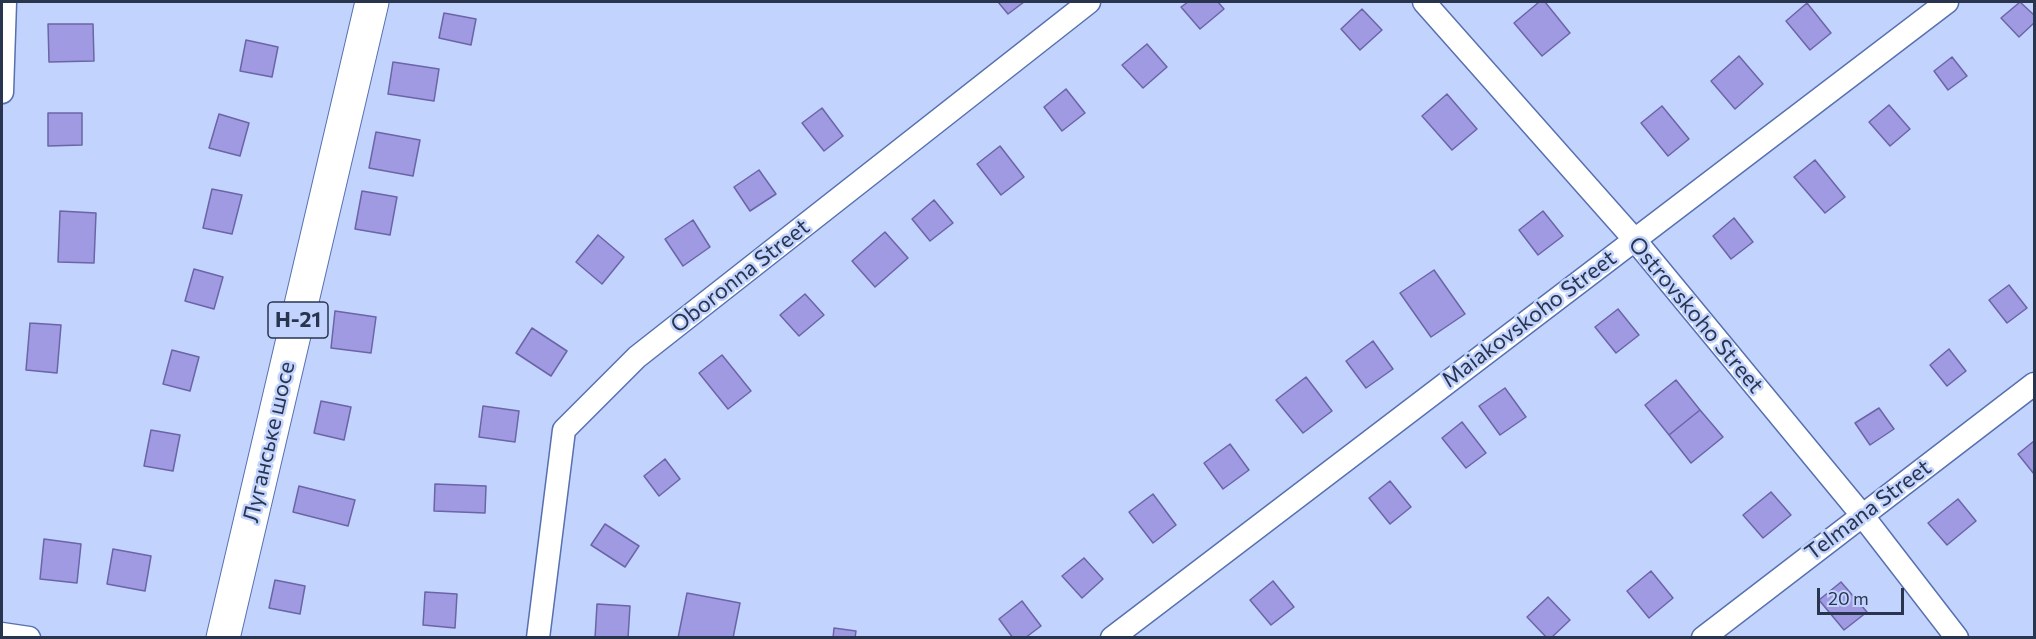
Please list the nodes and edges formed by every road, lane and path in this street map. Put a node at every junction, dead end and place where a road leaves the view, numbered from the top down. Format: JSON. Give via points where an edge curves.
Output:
{"nodes":[{"id":1,"x":5,"y":2,"type":"edge"},
{"id":2,"x":372,"y":2,"type":"edge"},
{"id":3,"x":1089,"y":2,"type":"edge"},
{"id":4,"x":1424,"y":2,"type":"edge"},
{"id":5,"x":1947,"y":2,"type":"edge"},
{"id":6,"x":2,"y":92,"type":"edge"},
{"id":7,"x":1634,"y":239,"type":"junction"},
{"id":8,"x":2034,"y":384,"type":"edge"},
{"id":9,"x":1862,"y":515,"type":"junction"},
{"id":10,"x":2,"y":634,"type":"edge"},
{"id":11,"x":29,"y":638,"type":"edge"},
{"id":12,"x":223,"y":638,"type":"edge"},
{"id":13,"x":538,"y":638,"type":"edge"},
{"id":14,"x":1112,"y":638,"type":"edge"},
{"id":15,"x":1703,"y":638,"type":"edge"},
{"id":16,"x":1957,"y":638,"type":"edge"}],
"edges":[{"from":1,"to":6,"type":"street"},
{"from":2,"to":12,"type":"main road","name":"Луганське шосе","number":"Н-21"},
{"from":3,"to":13,"type":"street","name":"Oboronna Street","via":[[637,357],[564,429]]},
{"from":4,"to":7,"type":"street","name":"Ostrovskoho Street"},
{"from":5,"to":7,"type":"street","name":"Maiakovskoho Street"},
{"from":7,"to":9,"type":"street","name":"Ostrovskoho Street"},
{"from":7,"to":14,"type":"street","name":"Maiakovskoho Street"},
{"from":8,"to":9,"type":"street","name":"Telmana Street"},
{"from":9,"to":15,"type":"street","name":"Telmana Street"},
{"from":9,"to":16,"type":"street","name":"Ostrovskoho Street"},
{"from":10,"to":11,"type":"street"}]}
